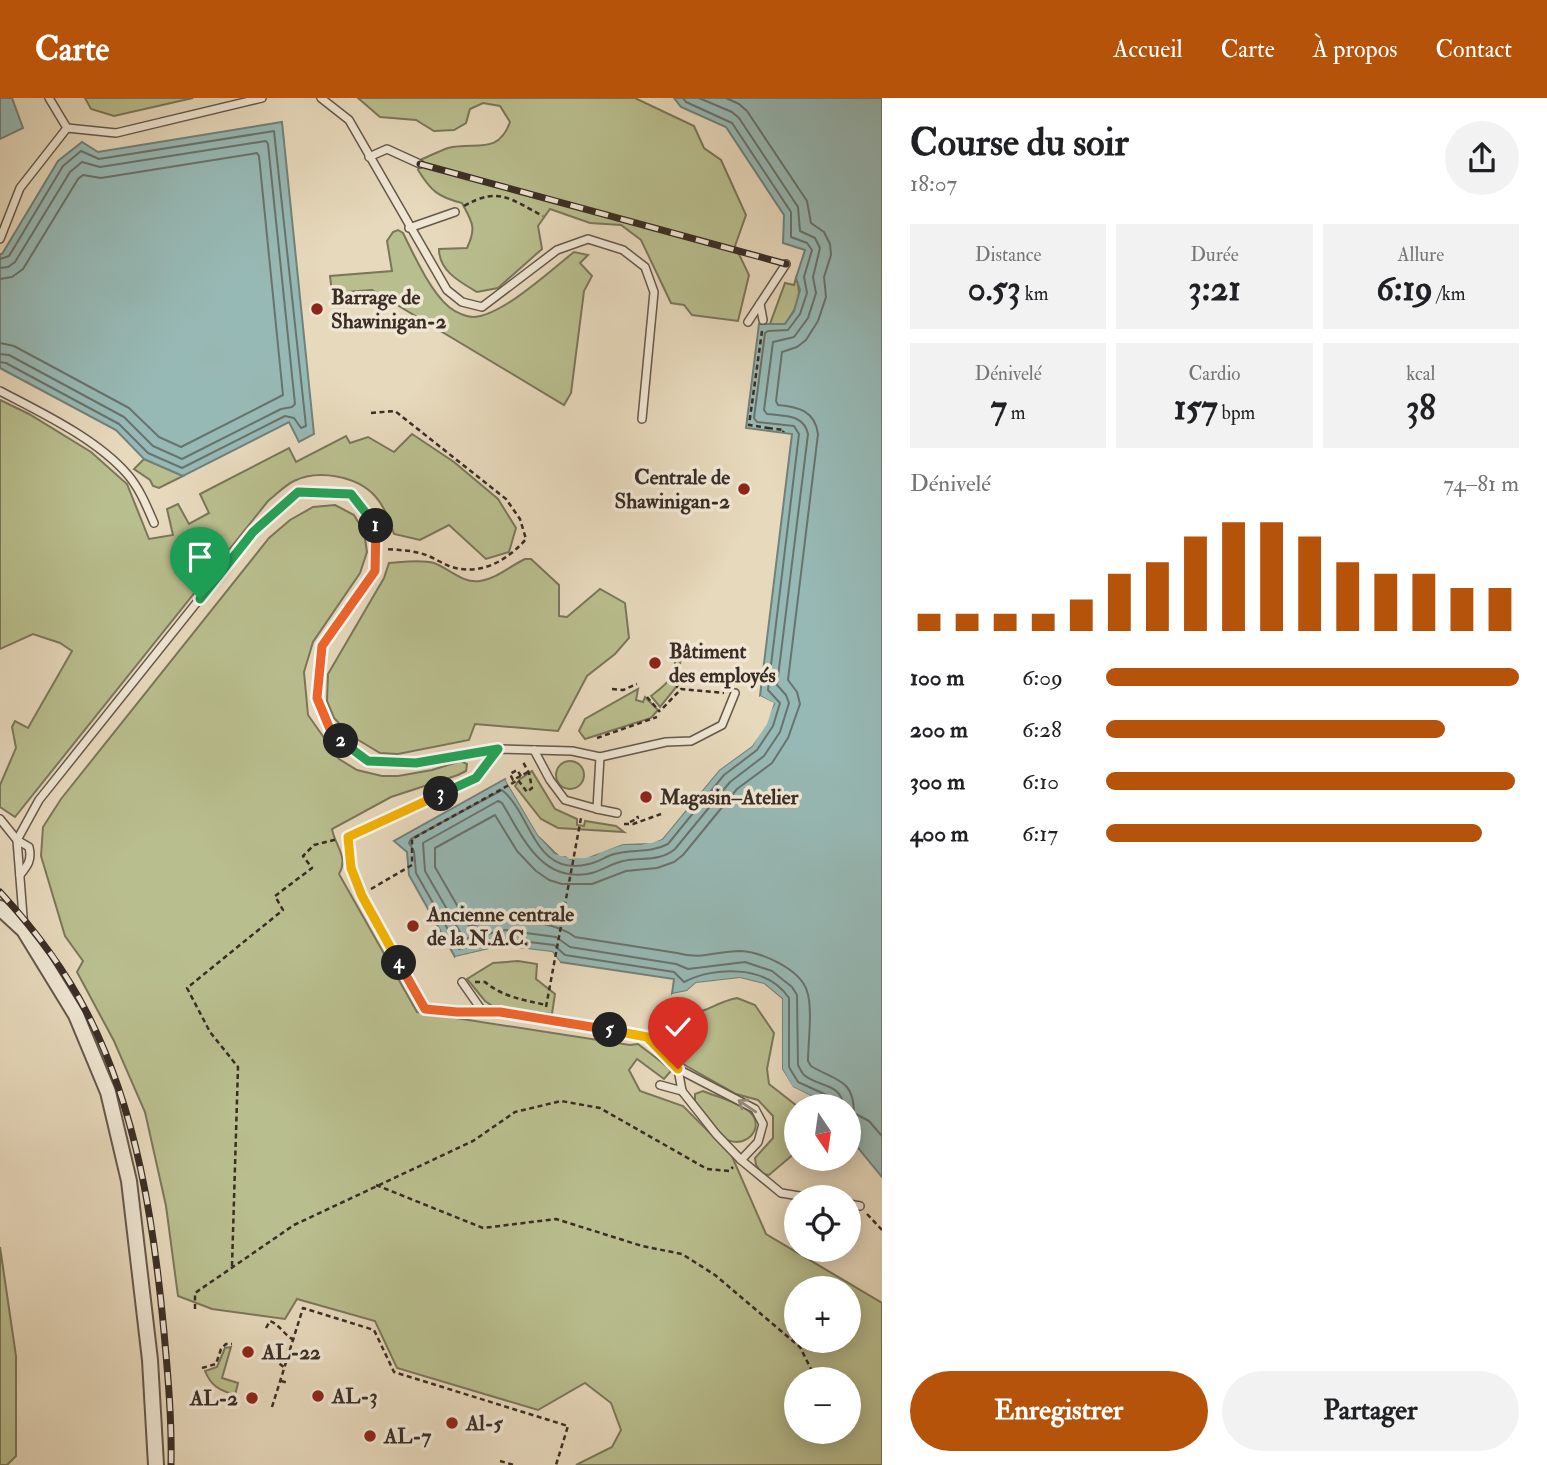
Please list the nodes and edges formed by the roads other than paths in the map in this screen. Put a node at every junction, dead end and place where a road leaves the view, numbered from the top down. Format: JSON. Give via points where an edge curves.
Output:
{"nodes":[{"id":1,"x":49,"y":98,"type":"edge"},
{"id":2,"x":261,"y":98,"type":"edge"},
{"id":3,"x":321,"y":98,"type":"edge"},
{"id":4,"x":67,"y":128,"type":"junction"},
{"id":5,"x":369,"y":157,"type":"junction"},
{"id":6,"x":420,"y":164,"type":"dead end"},
{"id":7,"x":455,"y":212,"type":"road end"},
{"id":8,"x":410,"y":228,"type":"junction"},
{"id":9,"x":0,"y":239,"type":"edge"},
{"id":10,"x":786,"y":264,"type":"dead end"},
{"id":11,"x":760,"y":304,"type":"junction"},
{"id":12,"x":763,"y":320,"type":"road end"},
{"id":13,"x":748,"y":322,"type":"dead end"},
{"id":14,"x":0,"y":391,"type":"edge"},
{"id":15,"x":642,"y":419,"type":"dead end"},
{"id":16,"x":154,"y":523,"type":"dead end"},
{"id":17,"x":733,"y":694,"type":"road end"},
{"id":18,"x":498,"y":749,"type":"junction"},
{"id":19,"x":534,"y":750,"type":"junction"},
{"id":20,"x":600,"y":757,"type":"junction"},
{"id":21,"x":597,"y":809,"type":"junction"},
{"id":22,"x":617,"y":813,"type":"dead end"},
{"id":23,"x":0,"y":819,"type":"edge"},
{"id":24,"x":17,"y":840,"type":"junction"},
{"id":25,"x":20,"y":875,"type":"junction"},
{"id":26,"x":0,"y":908,"type":"edge"},
{"id":27,"x":24,"y":930,"type":"junction"},
{"id":28,"x":462,"y":982,"type":"dead end"},
{"id":29,"x":484,"y":1012,"type":"junction"},
{"id":30,"x":678,"y":1069,"type":"junction"},
{"id":31,"x":664,"y":1084,"type":"dead end"},
{"id":32,"x":682,"y":1091,"type":"junction"},
{"id":33,"x":741,"y":1160,"type":"junction"},
{"id":34,"x":784,"y":1193,"type":"edge"},
{"id":35,"x":156,"y":1465,"type":"edge"}],
"edges":[{"from":1,"to":4,"type":"lane"},
{"from":2,"to":4,"type":"lane","via":[[116,133]]},
{"from":3,"to":5,"type":"lane","via":[[349,120]]},
{"from":4,"to":9,"type":"lane","via":[[20,188]]},
{"from":5,"to":6,"type":"lane","via":[[387,149]]},
{"from":5,"to":8,"type":"lane"},
{"from":7,"to":8,"type":"lane"},
{"from":8,"to":15,"type":"lane","via":[[447,290],[462,302],[482,306],[557,250],[588,239],[624,250],[645,267],[654,292]]},
{"from":10,"to":11,"type":"lane"},
{"from":11,"to":12,"type":"lane"},
{"from":11,"to":13,"type":"lane"},
{"from":14,"to":16,"type":"lane","via":[[102,451],[140,493]]},
{"from":17,"to":20,"type":"lane","via":[[722,725],[691,741]]},
{"from":18,"to":19,"type":"lane"},
{"from":18,"to":24,"type":"lane","via":[[416,763],[368,761],[332,734],[317,698],[322,646],[375,571],[377,527],[351,494],[298,492],[253,532],[39,800]]},
{"from":18,"to":29,"type":"lane","via":[[476,778],[348,837],[358,887],[395,947],[425,1009]]},
{"from":19,"to":20,"type":"lane"},
{"from":19,"to":21,"type":"lane","via":[[565,800]]},
{"from":20,"to":21,"type":"lane"},
{"from":21,"to":22,"type":"lane"},
{"from":23,"to":24,"type":"lane"},
{"from":24,"to":25,"type":"lane"},
{"from":24,"to":25,"type":"lane","via":[[29,847],[31,857]]},
{"from":25,"to":27,"type":"lane"},
{"from":26,"to":27,"type":"street"},
{"from":27,"to":35,"type":"street","via":[[76,1015],[108,1092],[129,1181],[150,1360]]},
{"from":28,"to":29,"type":"lane"},
{"from":29,"to":30,"type":"lane","via":[[647,1037]]},
{"from":30,"to":32,"type":"lane"},
{"from":33,"to":30,"type":"lane","one_way":true,"via":[[758,1142],[763,1124],[755,1109]]},
{"from":31,"to":32,"type":"lane"},
{"from":32,"to":33,"type":"lane"},
{"from":33,"to":34,"type":"lane"}]}
